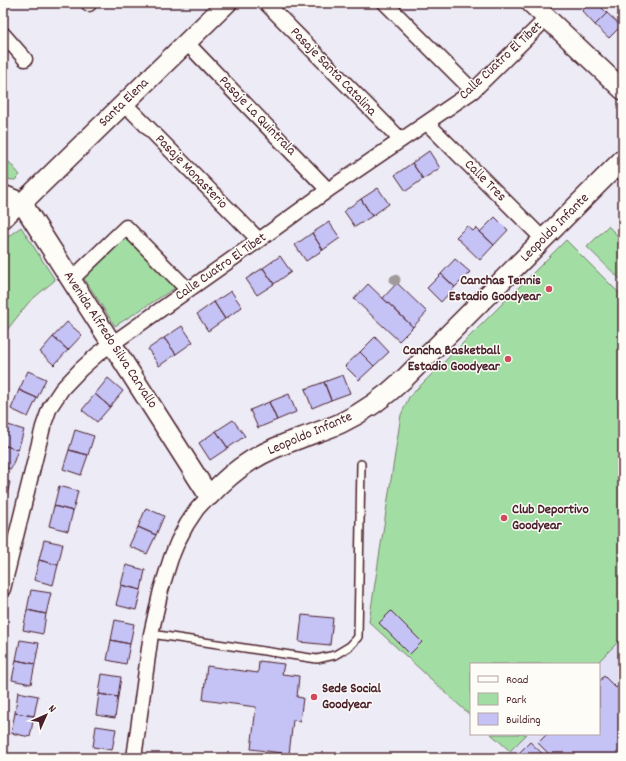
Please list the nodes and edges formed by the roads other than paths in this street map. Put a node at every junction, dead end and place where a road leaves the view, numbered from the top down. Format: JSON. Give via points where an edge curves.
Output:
{"nodes":[{"id":1,"x":227,"y":3,"type":"edge"},
{"id":2,"x":266,"y":3,"type":"edge"},
{"id":3,"x":385,"y":3,"type":"edge"},
{"id":4,"x":532,"y":3,"type":"edge"},
{"id":5,"x":547,"y":18,"type":"junction"},
{"id":6,"x":3,"y":34,"type":"edge"},
{"id":7,"x":186,"y":42,"type":"junction"},
{"id":8,"x":25,"y":59,"type":"dead end"},
{"id":9,"x":623,"y":90,"type":"edge"},
{"id":10,"x":473,"y":91,"type":"junction"},
{"id":11,"x":124,"y":103,"type":"junction"},
{"id":12,"x":427,"y":123,"type":"junction"},
{"id":13,"x":401,"y":140,"type":"junction"},
{"id":14,"x":623,"y":159,"type":"edge"},
{"id":15,"x":328,"y":190,"type":"junction"},
{"id":16,"x":3,"y":195,"type":"edge"},
{"id":17,"x":22,"y":203,"type":"junction"},
{"id":18,"x":3,"y":222,"type":"edge"},
{"id":19,"x":544,"y":239,"type":"junction"},
{"id":20,"x":259,"y":240,"type":"junction"},
{"id":21,"x":71,"y":280,"type":"junction"},
{"id":22,"x":188,"y":290,"type":"junction"},
{"id":23,"x":112,"y":343,"type":"junction"},
{"id":24,"x":361,"y":464,"type":"dead end"},
{"id":25,"x":209,"y":496,"type":"junction"},
{"id":26,"x":3,"y":589,"type":"edge"},
{"id":27,"x":151,"y":634,"type":"junction"},
{"id":28,"x":134,"y":758,"type":"edge"}],
"edges":[{"from":1,"to":7,"type":"street","name":"Santa Elena"},
{"from":2,"to":13,"type":"street","name":"Pasaje Santa Catalina"},
{"from":3,"to":10,"type":"street"},
{"from":4,"to":5,"type":"street"},
{"from":5,"to":9,"type":"street"},
{"from":5,"to":10,"type":"street","name":"Calle Cuatro El Tibet"},
{"from":6,"to":8,"type":"street"},
{"from":7,"to":11,"type":"street","name":"Santa Elena"},
{"from":7,"to":15,"type":"street","name":"Pasaje La Quintrala"},
{"from":10,"to":12,"type":"street","name":"Calle Cuatro El Tibet"},
{"from":11,"to":17,"type":"street","name":"Santa Elena"},
{"from":11,"to":20,"type":"street","name":"Pasaje Monasterio"},
{"from":12,"to":13,"type":"street","name":"Calle Cuatro El Tibet"},
{"from":12,"to":19,"type":"street","name":"Calle Tres"},
{"from":13,"to":15,"type":"street","name":"Calle Cuatro El Tibet"},
{"from":14,"to":19,"type":"street","name":"Leopoldo Infante"},
{"from":15,"to":20,"type":"street","name":"Calle Cuatro El Tibet"},
{"from":16,"to":17,"type":"street"},
{"from":17,"to":18,"type":"street"},
{"from":17,"to":21,"type":"street","name":"Avenida Alfredo Silva Carvallo"},
{"from":19,"to":25,"type":"street","name":"Leopoldo Infante","via":[[405,378],[373,405],[341,423],[259,455],[232,473]]},
{"from":20,"to":22,"type":"street","name":"Calle Cuatro El Tibet"},
{"from":21,"to":22,"type":"street","via":[[126,227]]},
{"from":21,"to":23,"type":"street","name":"Avenida Alfredo Silva Carvallo"},
{"from":22,"to":23,"type":"street","name":"Calle Cuatro El Tibet"},
{"from":23,"to":25,"type":"street","name":"Avenida Alfredo Silva Carvallo"},
{"from":23,"to":26,"type":"street","name":"Calle Cuatro El Tibet","via":[[81,369],[50,407]]},
{"from":24,"to":27,"type":"lane","via":[[358,637],[350,646],[335,655],[317,659]]},
{"from":25,"to":27,"type":"street","name":"Leopoldo Infante","via":[[197,509],[178,541],[161,590]]},
{"from":27,"to":28,"type":"street","name":"Leopoldo Infante"}]}
